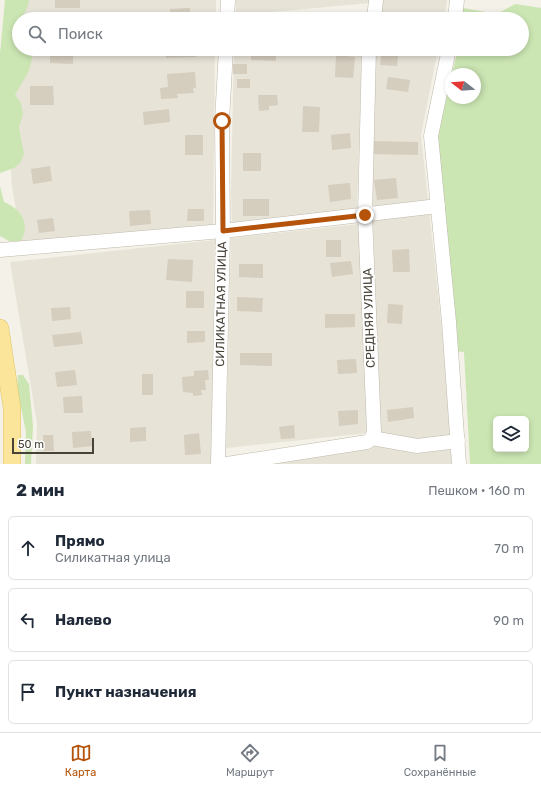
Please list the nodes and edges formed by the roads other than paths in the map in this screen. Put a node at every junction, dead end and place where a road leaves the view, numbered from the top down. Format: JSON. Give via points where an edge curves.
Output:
{"nodes":[{"id":1,"x":228,"y":0,"type":"edge"},
{"id":2,"x":376,"y":0,"type":"edge"},
{"id":3,"x":457,"y":0,"type":"edge"},
{"id":4,"x":227,"y":12,"type":"edge"},
{"id":5,"x":375,"y":12,"type":"edge"},
{"id":6,"x":456,"y":12,"type":"edge"},
{"id":7,"x":226,"y":56,"type":"edge"},
{"id":8,"x":369,"y":56,"type":"edge"},
{"id":9,"x":447,"y":56,"type":"edge"},
{"id":10,"x":438,"y":206,"type":"junction"},
{"id":11,"x":365,"y":215,"type":"junction"},
{"id":12,"x":223,"y":231,"type":"junction"},
{"id":13,"x":0,"y":250,"type":"edge"},
{"id":14,"x":0,"y":328,"type":"edge"},
{"id":15,"x":4,"y":374,"type":"edge"},
{"id":16,"x":372,"y":438,"type":"junction"},
{"id":17,"x":458,"y":442,"type":"junction"},
{"id":18,"x":12,"y":464,"type":"edge"},
{"id":19,"x":218,"y":464,"type":"edge"},
{"id":20,"x":227,"y":464,"type":"edge"},
{"id":21,"x":459,"y":464,"type":"edge"}],
"edges":[{"from":1,"to":4,"type":"street"},
{"from":2,"to":5,"type":"street"},
{"from":3,"to":6,"type":"street"},
{"from":7,"to":12,"type":"street","name":"СИЛИКАТНАЯ УЛИЦА","via":[[222,121]]},
{"from":8,"to":11,"type":"street","name":"СРЕДНЯЯ УЛИЦА"},
{"from":9,"to":10,"type":"street","via":[[431,136]]},
{"from":10,"to":11,"type":"street"},
{"from":10,"to":17,"type":"street"},
{"from":11,"to":12,"type":"street"},
{"from":11,"to":16,"type":"street","name":"СРЕДНЯЯ УЛИЦА","via":[[374,431]]},
{"from":12,"to":13,"type":"street"},
{"from":12,"to":19,"type":"street","name":"СИЛИКАТНАЯ УЛИЦА"},
{"from":14,"to":15,"type":"main road"},
{"from":15,"to":18,"type":"main road","via":[[12,408]]},
{"from":16,"to":17,"type":"street","via":[[417,446]]},
{"from":16,"to":20,"type":"street","via":[[367,442]]},
{"from":17,"to":21,"type":"street"}]}
